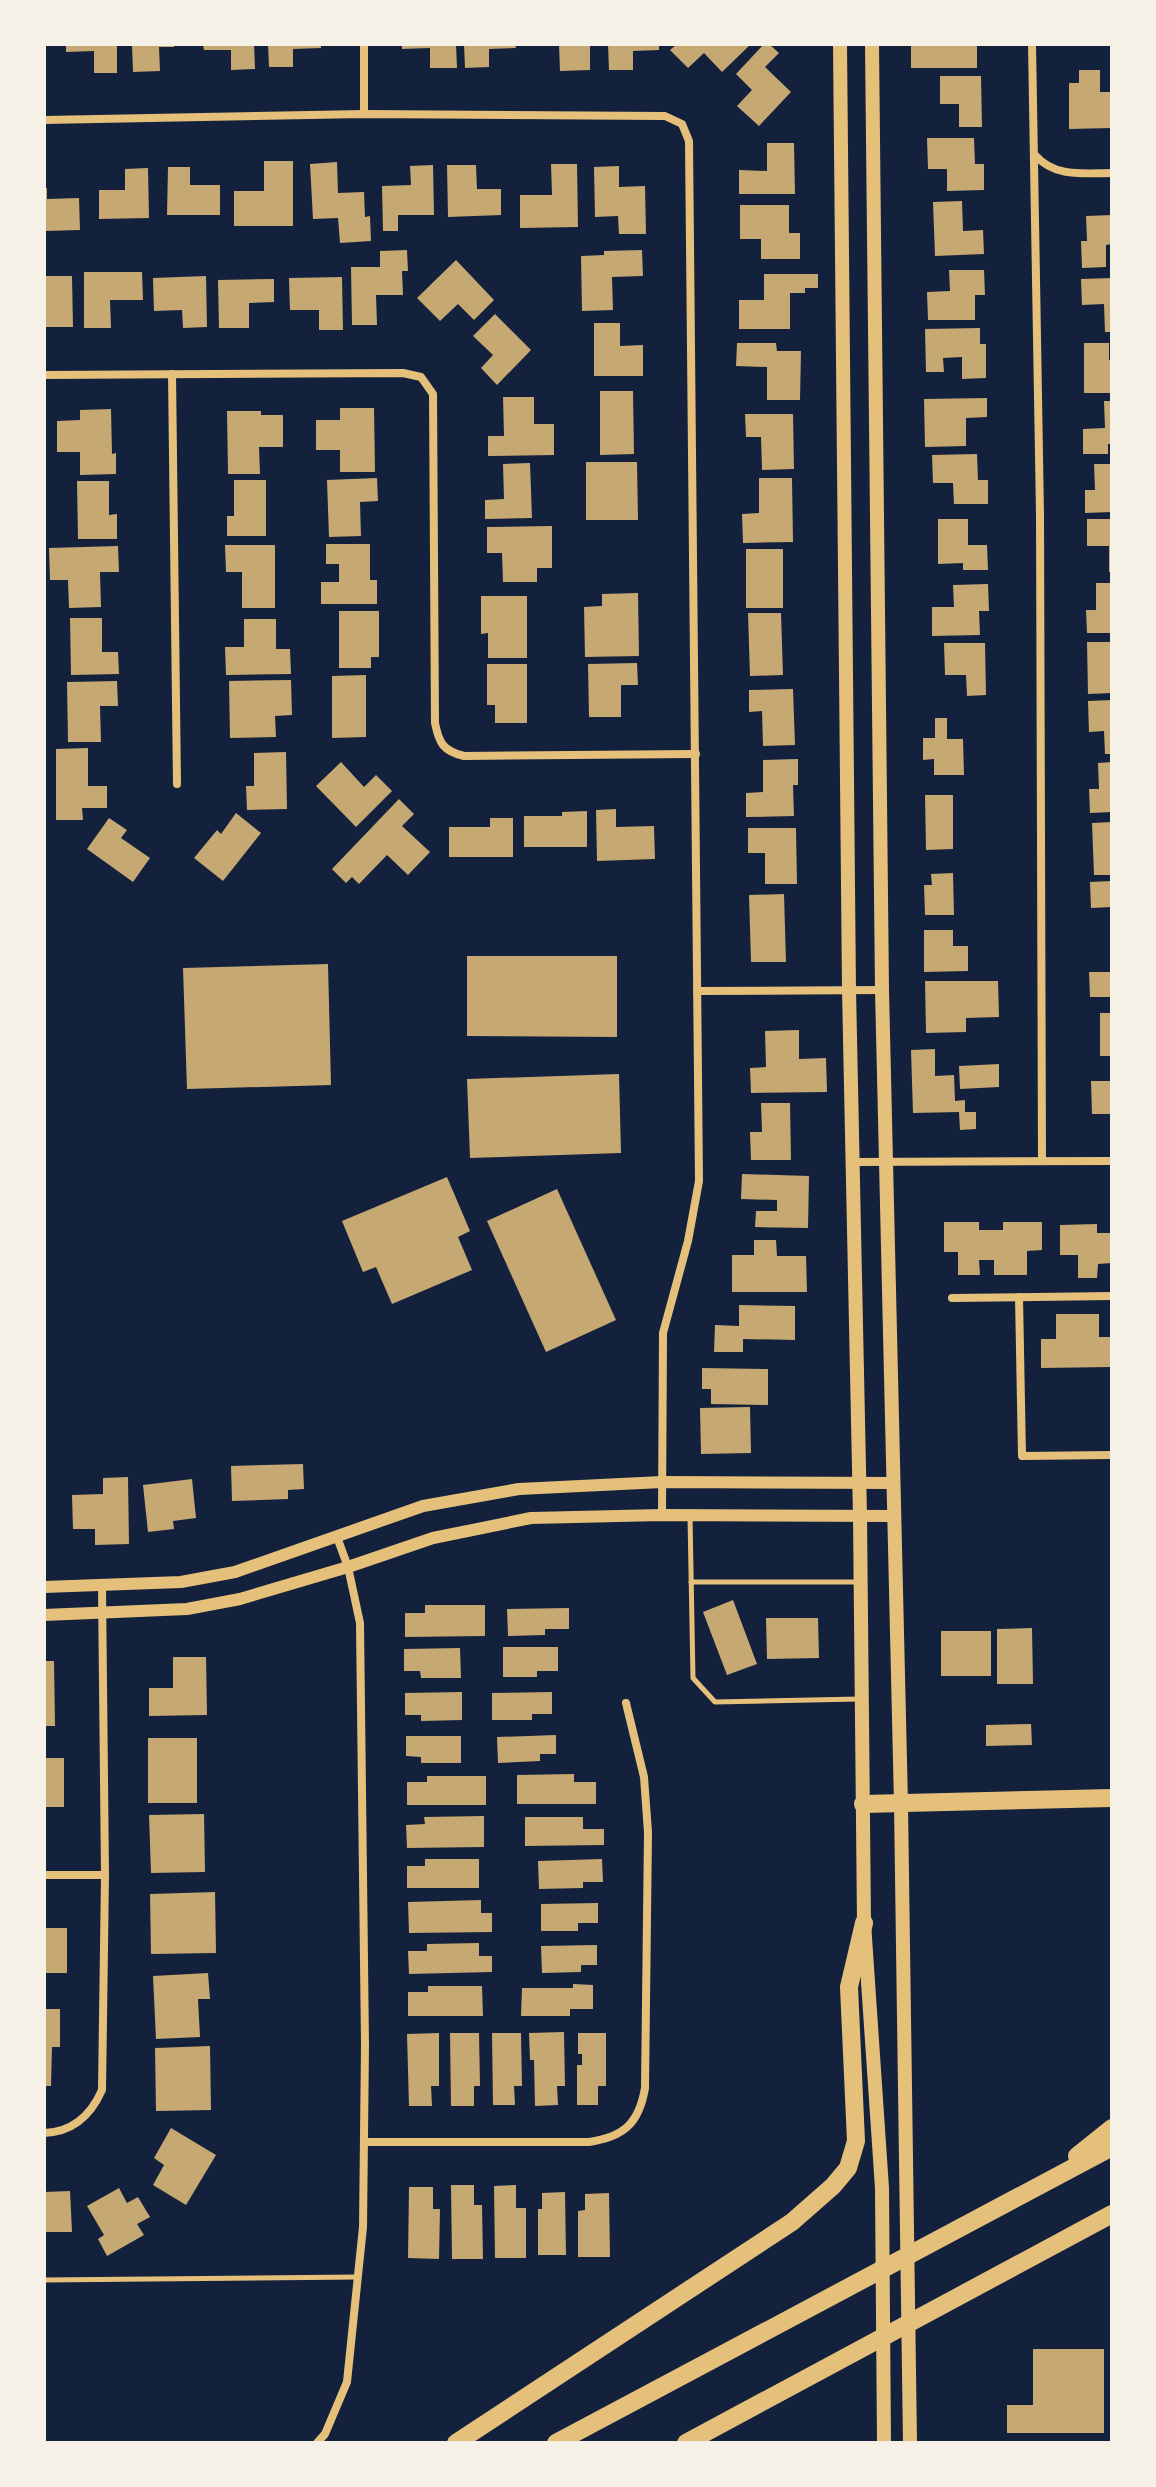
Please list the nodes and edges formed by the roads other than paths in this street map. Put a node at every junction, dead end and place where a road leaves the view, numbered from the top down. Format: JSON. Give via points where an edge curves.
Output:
{"nodes":[{"id":1,"x":364,"y":44,"type":"edge"},
{"id":2,"x":840,"y":44,"type":"edge"},
{"id":3,"x":872,"y":44,"type":"edge"},
{"id":4,"x":1032,"y":44,"type":"edge"},
{"id":5,"x":364,"y":114,"type":"junction"},
{"id":6,"x":44,"y":120,"type":"edge"},
{"id":7,"x":1035,"y":155,"type":"junction"},
{"id":8,"x":1112,"y":173,"type":"edge"},
{"id":9,"x":172,"y":374,"type":"junction"},
{"id":10,"x":44,"y":375,"type":"edge"},
{"id":11,"x":696,"y":754,"type":"junction"},
{"id":12,"x":177,"y":784,"type":"dead end"},
{"id":13,"x":849,"y":990,"type":"junction"},
{"id":14,"x":882,"y":990,"type":"junction"},
{"id":15,"x":697,"y":991,"type":"junction"},
{"id":16,"x":885,"y":1161,"type":"junction"},
{"id":17,"x":1042,"y":1161,"type":"junction"},
{"id":18,"x":1112,"y":1161,"type":"edge"},
{"id":19,"x":854,"y":1162,"type":"junction"},
{"id":20,"x":1112,"y":1296,"type":"edge"},
{"id":21,"x":1019,"y":1297,"type":"junction"},
{"id":22,"x":952,"y":1298,"type":"dead end"},
{"id":23,"x":1112,"y":1455,"type":"edge"},
{"id":24,"x":662,"y":1482,"type":"junction"},
{"id":25,"x":860,"y":1483,"type":"junction"},
{"id":26,"x":893,"y":1483,"type":"junction"},
{"id":27,"x":662,"y":1515,"type":"junction"},
{"id":28,"x":690,"y":1515,"type":"junction"},
{"id":29,"x":860,"y":1516,"type":"junction"},
{"id":30,"x":894,"y":1516,"type":"junction"},
{"id":31,"x":337,"y":1537,"type":"junction"},
{"id":32,"x":348,"y":1567,"type":"junction"},
{"id":33,"x":691,"y":1582,"type":"junction"},
{"id":34,"x":861,"y":1582,"type":"junction"},
{"id":35,"x":102,"y":1586,"type":"junction"},
{"id":36,"x":44,"y":1587,"type":"edge"},
{"id":37,"x":102,"y":1613,"type":"junction"},
{"id":38,"x":44,"y":1615,"type":"edge"},
{"id":39,"x":862,"y":1699,"type":"junction"},
{"id":40,"x":626,"y":1703,"type":"dead end"},
{"id":41,"x":1112,"y":1798,"type":"edge"},
{"id":42,"x":863,"y":1804,"type":"junction"},
{"id":43,"x":901,"y":1804,"type":"junction"},
{"id":44,"x":44,"y":1875,"type":"edge"},
{"id":45,"x":105,"y":1875,"type":"junction"},
{"id":46,"x":864,"y":1923,"type":"junction"},
{"id":47,"x":1112,"y":2128,"type":"edge"},
{"id":48,"x":44,"y":2133,"type":"edge"},
{"id":49,"x":364,"y":2142,"type":"junction"},
{"id":50,"x":1112,"y":2147,"type":"edge"},
{"id":51,"x":1044,"y":2182,"type":"junction"},
{"id":52,"x":1112,"y":2214,"type":"edge"},
{"id":53,"x":358,"y":2277,"type":"junction"},
{"id":54,"x":44,"y":2280,"type":"edge"},
{"id":55,"x":760,"y":2403,"type":"junction"},
{"id":56,"x":317,"y":2443,"type":"edge"},
{"id":57,"x":456,"y":2443,"type":"edge"},
{"id":58,"x":556,"y":2443,"type":"edge"},
{"id":59,"x":686,"y":2443,"type":"edge"},
{"id":60,"x":713,"y":2443,"type":"edge"},
{"id":61,"x":884,"y":2443,"type":"edge"},
{"id":62,"x":910,"y":2443,"type":"edge"}],
"edges":[{"from":1,"to":5,"type":"street"},
{"from":2,"to":13,"type":"main road"},
{"from":3,"to":14,"type":"main road"},
{"from":4,"to":7,"type":"street"},
{"from":5,"to":6,"type":"street"},
{"from":5,"to":11,"type":"street","via":[[665,116],[682,124],[689,141]]},
{"from":7,"to":8,"type":"street","via":[[1058,172]]},
{"from":7,"to":17,"type":"street"},
{"from":9,"to":10,"type":"street"},
{"from":9,"to":11,"type":"street","via":[[421,377],[433,394],[439,740],[451,753],[464,756]]},
{"from":9,"to":12,"type":"street"},
{"from":11,"to":15,"type":"street"},
{"from":13,"to":14,"type":"street"},
{"from":13,"to":15,"type":"street"},
{"from":13,"to":19,"type":"main road"},
{"from":14,"to":16,"type":"main road"},
{"from":15,"to":24,"type":"street","via":[[699,1181],[663,1333]]},
{"from":16,"to":17,"type":"street"},
{"from":16,"to":19,"type":"street"},
{"from":16,"to":26,"type":"main road"},
{"from":17,"to":18,"type":"street"},
{"from":19,"to":25,"type":"main road"},
{"from":20,"to":21,"type":"street"},
{"from":21,"to":22,"type":"street"},
{"from":21,"to":23,"type":"street","via":[[1022,1456]]},
{"from":24,"to":25,"type":"street"},
{"from":24,"to":27,"type":"street"},
{"from":24,"to":31,"type":"street","via":[[519,1489],[423,1506]]},
{"from":25,"to":26,"type":"street"},
{"from":25,"to":29,"type":"main road"},
{"from":26,"to":30,"type":"main road"},
{"from":27,"to":28,"type":"street"},
{"from":27,"to":32,"type":"street","via":[[517,1520],[433,1538]]},
{"from":28,"to":29,"type":"street"},
{"from":28,"to":33,"type":"lane"},
{"from":29,"to":30,"type":"street"},
{"from":29,"to":34,"type":"main road"},
{"from":30,"to":43,"type":"main road"},
{"from":31,"to":32,"type":"street"},
{"from":31,"to":35,"type":"street","via":[[235,1572],[181,1582]]},
{"from":32,"to":37,"type":"street","via":[[227,1602]]},
{"from":32,"to":49,"type":"street","via":[[360,1623]]},
{"from":33,"to":34,"type":"lane"},
{"from":33,"to":39,"type":"lane","via":[[693,1678],[715,1702]]},
{"from":34,"to":39,"type":"main road"},
{"from":35,"to":36,"type":"street"},
{"from":35,"to":37,"type":"street"},
{"from":37,"to":38,"type":"street"},
{"from":37,"to":45,"type":"street"},
{"from":39,"to":42,"type":"main road"},
{"from":40,"to":49,"type":"street","via":[[644,1777],[648,1832],[642,2106],[630,2125],[611,2139],[589,2142]]},
{"from":41,"to":43,"type":"highway"},
{"from":42,"to":43,"type":"highway"},
{"from":42,"to":46,"type":"main road"},
{"from":43,"to":62,"type":"main road"},
{"from":44,"to":45,"type":"street"},
{"from":45,"to":48,"type":"street","via":[[102,2090],[84,2118],[69,2128]]},
{"from":46,"to":57,"type":"highway","via":[[849,1987],[856,2141],[848,2168],[792,2222]]},
{"from":46,"to":61,"type":"main road","via":[[882,2188]]},
{"from":47,"to":51,"type":"highway"},
{"from":49,"to":53,"type":"street"},
{"from":50,"to":51,"type":"highway"},
{"from":51,"to":58,"type":"highway"},
{"from":52,"to":55,"type":"highway"},
{"from":53,"to":54,"type":"lane"},
{"from":53,"to":56,"type":"street","via":[[347,2382]]},
{"from":55,"to":59,"type":"highway"},
{"from":55,"to":60,"type":"highway"}]}
